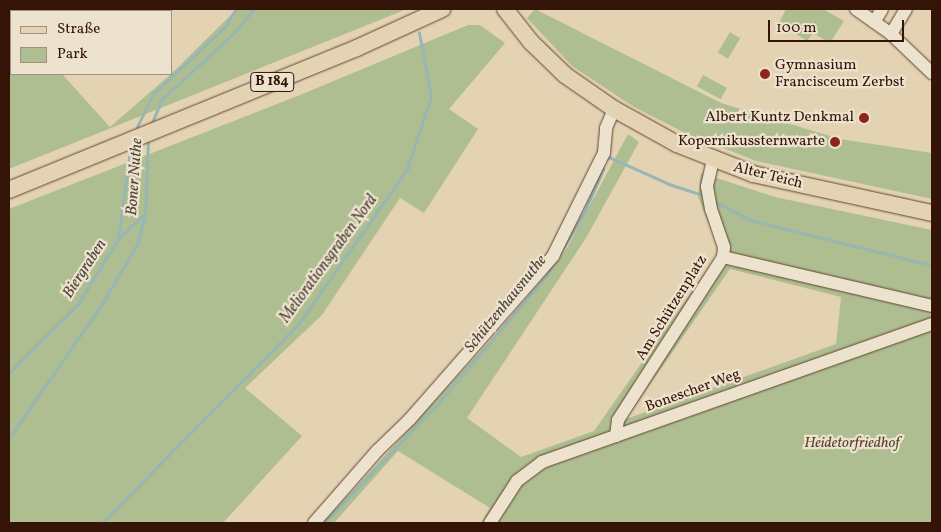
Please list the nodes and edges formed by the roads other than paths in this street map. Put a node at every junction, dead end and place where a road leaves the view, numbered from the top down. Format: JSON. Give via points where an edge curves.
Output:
{"nodes":[{"id":1,"x":442,"y":9,"type":"edge"},
{"id":2,"x":505,"y":9,"type":"edge"},
{"id":3,"x":856,"y":9,"type":"edge"},
{"id":4,"x":882,"y":9,"type":"edge"},
{"id":5,"x":906,"y":9,"type":"edge"},
{"id":6,"x":874,"y":22,"type":"junction"},
{"id":7,"x":891,"y":34,"type":"junction"},
{"id":8,"x":932,"y":73,"type":"edge"},
{"id":9,"x":614,"y":109,"type":"junction"},
{"id":10,"x":713,"y":160,"type":"junction"},
{"id":11,"x":9,"y":190,"type":"edge"},
{"id":12,"x":932,"y":213,"type":"edge"},
{"id":13,"x":723,"y":257,"type":"junction"},
{"id":14,"x":932,"y":306,"type":"edge"},
{"id":15,"x":932,"y":324,"type":"edge"},
{"id":16,"x":616,"y":436,"type":"junction"},
{"id":17,"x":314,"y":523,"type":"edge"},
{"id":18,"x":490,"y":523,"type":"edge"}],
"edges":[{"from":1,"to":11,"type":"main road","number":"B 184","via":[[356,48]]},
{"from":2,"to":9,"type":"main road","name":"Alter Teich","via":[[552,63]]},
{"from":3,"to":6,"type":"street"},
{"from":4,"to":6,"type":"street"},
{"from":5,"to":7,"type":"street"},
{"from":6,"to":7,"type":"street"},
{"from":7,"to":8,"type":"street"},
{"from":9,"to":10,"type":"main road","name":"Alter Teich","via":[[657,134]]},
{"from":9,"to":17,"type":"street","via":[[606,128],[604,153],[553,256]]},
{"from":10,"to":12,"type":"main road","name":"Alter Teich","via":[[779,180]]},
{"from":10,"to":13,"type":"street","name":"Am Schützenplatz","via":[[708,192],[710,209],[724,247]]},
{"from":13,"to":14,"type":"street"},
{"from":13,"to":16,"type":"street","name":"Am Schützenplatz","via":[[618,420]]},
{"from":15,"to":16,"type":"street","name":"Bonescher Weg"},
{"from":16,"to":18,"type":"street","name":"Bonescher Weg","via":[[532,467],[517,481]]}]}
